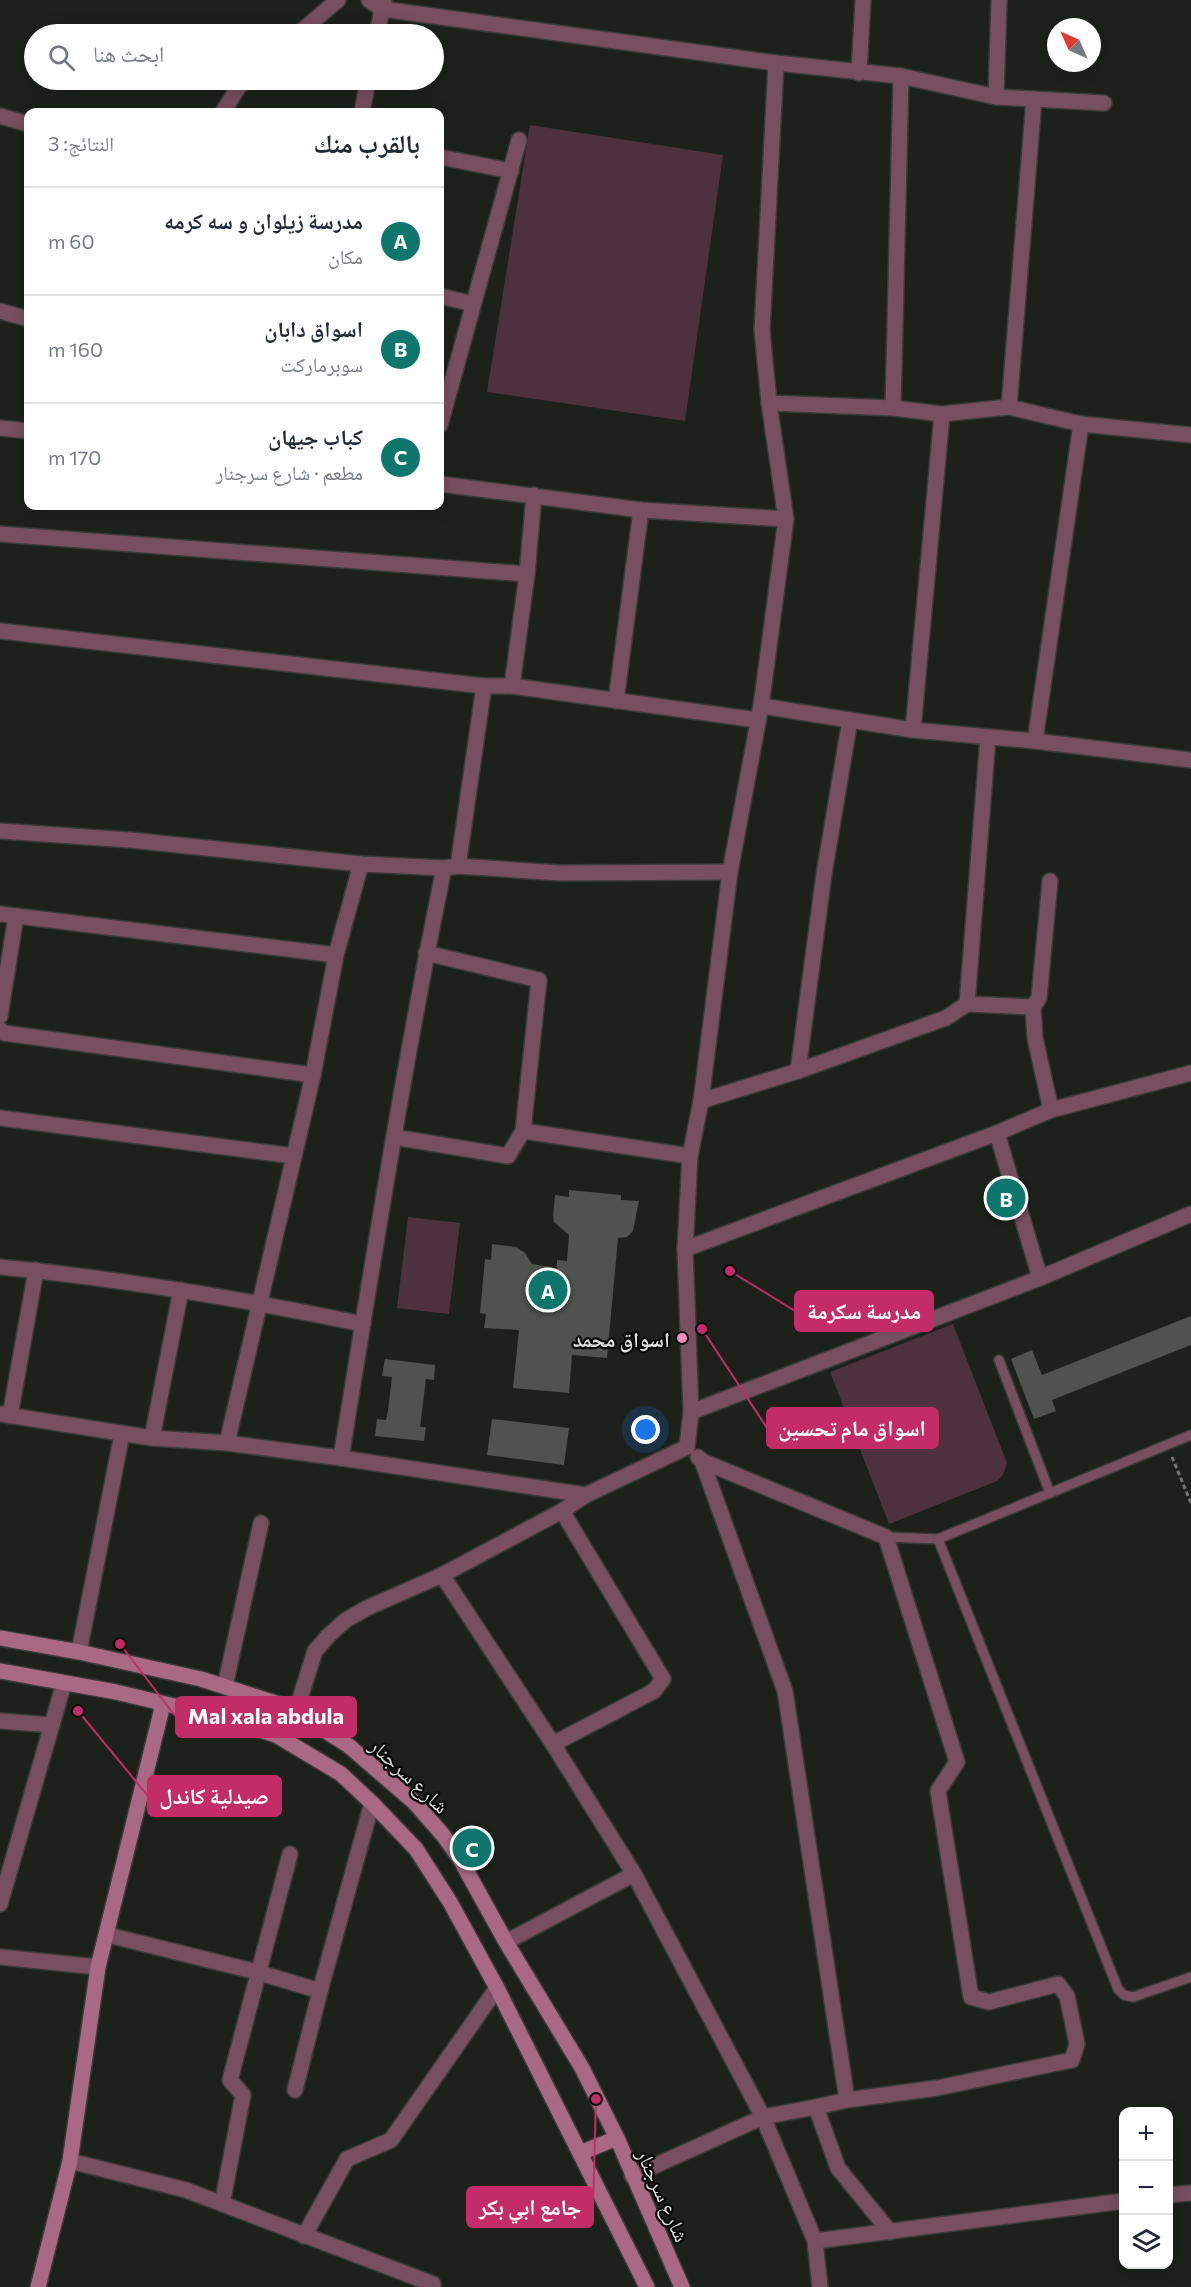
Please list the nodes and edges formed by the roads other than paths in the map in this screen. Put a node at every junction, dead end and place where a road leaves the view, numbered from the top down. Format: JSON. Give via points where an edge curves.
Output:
{"nodes":[{"id":1,"x":338,"y":0,"type":"edge"},
{"id":2,"x":863,"y":0,"type":"edge"},
{"id":3,"x":999,"y":0,"type":"edge"},
{"id":4,"x":378,"y":3,"type":"edge"},
{"id":5,"x":310,"y":24,"type":"edge"},
{"id":6,"x":377,"y":24,"type":"edge"},
{"id":7,"x":776,"y":63,"type":"junction"},
{"id":8,"x":860,"y":73,"type":"junction"},
{"id":9,"x":901,"y":76,"type":"junction"},
{"id":10,"x":237,"y":90,"type":"edge"},
{"id":11,"x":366,"y":90,"type":"edge"},
{"id":12,"x":996,"y":97,"type":"junction"},
{"id":13,"x":1034,"y":99,"type":"junction"},
{"id":14,"x":1104,"y":103,"type":"dead end"},
{"id":15,"x":225,"y":108,"type":"edge"},
{"id":16,"x":363,"y":108,"type":"edge"},
{"id":17,"x":0,"y":116,"type":"edge"},
{"id":18,"x":24,"y":123,"type":"edge"},
{"id":19,"x":519,"y":140,"type":"dead end"},
{"id":20,"x":444,"y":158,"type":"edge"},
{"id":21,"x":511,"y":171,"type":"junction"},
{"id":22,"x":444,"y":297,"type":"edge"},
{"id":23,"x":473,"y":304,"type":"junction"},
{"id":24,"x":0,"y":311,"type":"edge"},
{"id":25,"x":24,"y":318,"type":"edge"},
{"id":26,"x":769,"y":403,"type":"junction"},
{"id":27,"x":1009,"y":407,"type":"junction"},
{"id":28,"x":893,"y":408,"type":"junction"},
{"id":29,"x":444,"y":410,"type":"edge"},
{"id":30,"x":942,"y":414,"type":"junction"},
{"id":31,"x":1081,"y":424,"type":"junction"},
{"id":32,"x":0,"y":428,"type":"edge"},
{"id":33,"x":24,"y":431,"type":"edge"},
{"id":34,"x":1191,"y":435,"type":"edge"},
{"id":35,"x":444,"y":484,"type":"edge"},
{"id":36,"x":534,"y":495,"type":"junction"},
{"id":37,"x":641,"y":510,"type":"junction"},
{"id":38,"x":786,"y":519,"type":"junction"},
{"id":39,"x":0,"y":534,"type":"edge"},
{"id":40,"x":527,"y":574,"type":"junction"},
{"id":41,"x":0,"y":631,"type":"edge"},
{"id":42,"x":484,"y":686,"type":"junction"},
{"id":43,"x":512,"y":686,"type":"junction"},
{"id":44,"x":616,"y":701,"type":"junction"},
{"id":45,"x":759,"y":713,"type":"junction"},
{"id":46,"x":850,"y":720,"type":"junction"},
{"id":47,"x":913,"y":730,"type":"junction"},
{"id":48,"x":988,"y":736,"type":"junction"},
{"id":49,"x":1035,"y":741,"type":"junction"},
{"id":50,"x":1191,"y":760,"type":"edge"},
{"id":51,"x":0,"y":831,"type":"edge"},
{"id":52,"x":361,"y":864,"type":"junction"},
{"id":53,"x":451,"y":867,"type":"junction"},
{"id":54,"x":730,"y":872,"type":"junction"},
{"id":55,"x":1050,"y":881,"type":"dead end"},
{"id":56,"x":0,"y":914,"type":"edge"},
{"id":57,"x":16,"y":916,"type":"junction"},
{"id":58,"x":426,"y":953,"type":"junction"},
{"id":59,"x":336,"y":955,"type":"junction"},
{"id":60,"x":967,"y":1004,"type":"junction"},
{"id":61,"x":1033,"y":1007,"type":"junction"},
{"id":62,"x":0,"y":1016,"type":"edge"},
{"id":63,"x":0,"y":1029,"type":"edge"},
{"id":64,"x":798,"y":1071,"type":"junction"},
{"id":65,"x":1191,"y":1073,"type":"edge"},
{"id":66,"x":313,"y":1075,"type":"junction"},
{"id":67,"x":701,"y":1101,"type":"junction"},
{"id":68,"x":1051,"y":1110,"type":"junction"},
{"id":69,"x":0,"y":1118,"type":"edge"},
{"id":70,"x":523,"y":1131,"type":"junction"},
{"id":71,"x":997,"y":1133,"type":"junction"},
{"id":72,"x":394,"y":1137,"type":"junction"},
{"id":73,"x":294,"y":1156,"type":"junction"},
{"id":74,"x":690,"y":1156,"type":"junction"},
{"id":75,"x":1191,"y":1214,"type":"edge"},
{"id":76,"x":685,"y":1249,"type":"junction"},
{"id":77,"x":0,"y":1267,"type":"edge"},
{"id":78,"x":36,"y":1270,"type":"junction"},
{"id":79,"x":1040,"y":1278,"type":"junction"},
{"id":80,"x":181,"y":1290,"type":"junction"},
{"id":81,"x":261,"y":1303,"type":"junction"},
{"id":82,"x":363,"y":1324,"type":"junction"},
{"id":83,"x":999,"y":1360,"type":"dead end"},
{"id":84,"x":691,"y":1412,"type":"junction"},
{"id":85,"x":5,"y":1415,"type":"edge"},
{"id":86,"x":122,"y":1434,"type":"junction"},
{"id":87,"x":1191,"y":1435,"type":"edge"},
{"id":88,"x":152,"y":1437,"type":"junction"},
{"id":89,"x":227,"y":1443,"type":"junction"},
{"id":90,"x":687,"y":1447,"type":"junction"},
{"id":91,"x":341,"y":1458,"type":"junction"},
{"id":92,"x":702,"y":1461,"type":"junction"},
{"id":93,"x":1050,"y":1492,"type":"junction"},
{"id":94,"x":586,"y":1495,"type":"junction"},
{"id":95,"x":562,"y":1511,"type":"junction"},
{"id":96,"x":261,"y":1523,"type":"dead end"},
{"id":97,"x":886,"y":1538,"type":"junction"},
{"id":98,"x":938,"y":1539,"type":"junction"},
{"id":99,"x":442,"y":1575,"type":"junction"},
{"id":100,"x":0,"y":1638,"type":"edge"},
{"id":101,"x":79,"y":1652,"type":"junction"},
{"id":102,"x":0,"y":1671,"type":"edge"},
{"id":103,"x":64,"y":1683,"type":"junction"},
{"id":104,"x":225,"y":1686,"type":"junction"},
{"id":105,"x":163,"y":1704,"type":"junction"},
{"id":106,"x":296,"y":1711,"type":"junction"},
{"id":107,"x":0,"y":1721,"type":"edge"},
{"id":108,"x":52,"y":1725,"type":"junction"},
{"id":109,"x":554,"y":1744,"type":"junction"},
{"id":110,"x":372,"y":1803,"type":"junction"},
{"id":111,"x":290,"y":1854,"type":"dead end"},
{"id":112,"x":634,"y":1874,"type":"junction"},
{"id":113,"x":0,"y":1904,"type":"edge"},
{"id":114,"x":108,"y":1935,"type":"junction"},
{"id":115,"x":506,"y":1942,"type":"junction"},
{"id":116,"x":0,"y":1956,"type":"edge"},
{"id":117,"x":98,"y":1967,"type":"junction"},
{"id":118,"x":257,"y":1972,"type":"junction"},
{"id":119,"x":1191,"y":1977,"type":"edge"},
{"id":120,"x":497,"y":1988,"type":"junction"},
{"id":121,"x":320,"y":1990,"type":"junction"},
{"id":122,"x":295,"y":2090,"type":"dead end"},
{"id":123,"x":847,"y":2100,"type":"junction"},
{"id":124,"x":816,"y":2107,"type":"junction"},
{"id":125,"x":763,"y":2117,"type":"junction"},
{"id":126,"x":617,"y":2138,"type":"junction"},
{"id":127,"x":580,"y":2153,"type":"junction"},
{"id":128,"x":70,"y":2161,"type":"junction"},
{"id":129,"x":632,"y":2176,"type":"junction"},
{"id":130,"x":1191,"y":2193,"type":"edge"},
{"id":131,"x":1173,"y":2195,"type":"edge"},
{"id":132,"x":1119,"y":2202,"type":"edge"},
{"id":133,"x":222,"y":2204,"type":"junction"},
{"id":134,"x":890,"y":2232,"type":"junction"},
{"id":135,"x":304,"y":2236,"type":"junction"},
{"id":136,"x":815,"y":2241,"type":"junction"},
{"id":137,"x":38,"y":2287,"type":"edge"},
{"id":138,"x":432,"y":2287,"type":"edge"},
{"id":139,"x":647,"y":2287,"type":"edge"},
{"id":140,"x":682,"y":2287,"type":"edge"},
{"id":141,"x":820,"y":2287,"type":"edge"}],
"edges":[{"from":1,"to":5,"type":"street"},
{"from":2,"to":8,"type":"street"},
{"from":3,"to":12,"type":"street"},
{"from":4,"to":6,"type":"street"},
{"from":4,"to":7,"type":"street"},
{"from":7,"to":8,"type":"street"},
{"from":7,"to":26,"type":"street","via":[[762,330]]},
{"from":8,"to":9,"type":"street"},
{"from":9,"to":12,"type":"street"},
{"from":9,"to":28,"type":"street"},
{"from":10,"to":15,"type":"street"},
{"from":11,"to":16,"type":"street"},
{"from":12,"to":13,"type":"street"},
{"from":13,"to":14,"type":"street"},
{"from":13,"to":27,"type":"street"},
{"from":17,"to":18,"type":"street"},
{"from":19,"to":21,"type":"street"},
{"from":20,"to":21,"type":"street"},
{"from":21,"to":23,"type":"street"},
{"from":22,"to":23,"type":"street"},
{"from":23,"to":29,"type":"street"},
{"from":24,"to":25,"type":"street"},
{"from":26,"to":28,"type":"street"},
{"from":26,"to":38,"type":"street"},
{"from":27,"to":30,"type":"street"},
{"from":27,"to":31,"type":"street"},
{"from":28,"to":30,"type":"street"},
{"from":30,"to":47,"type":"street"},
{"from":31,"to":34,"type":"street"},
{"from":31,"to":49,"type":"street"},
{"from":32,"to":33,"type":"street"},
{"from":35,"to":36,"type":"street"},
{"from":36,"to":37,"type":"street"},
{"from":36,"to":40,"type":"street"},
{"from":37,"to":38,"type":"street"},
{"from":37,"to":44,"type":"street"},
{"from":38,"to":45,"type":"street"},
{"from":39,"to":40,"type":"street"},
{"from":40,"to":43,"type":"street"},
{"from":41,"to":42,"type":"street"},
{"from":42,"to":43,"type":"street"},
{"from":42,"to":53,"type":"street"},
{"from":43,"to":44,"type":"street"},
{"from":44,"to":45,"type":"street"},
{"from":45,"to":46,"type":"street"},
{"from":45,"to":54,"type":"street"},
{"from":46,"to":47,"type":"street"},
{"from":46,"to":64,"type":"street","via":[[824,874]]},
{"from":47,"to":48,"type":"street"},
{"from":48,"to":49,"type":"street"},
{"from":48,"to":60,"type":"street"},
{"from":49,"to":50,"type":"street"},
{"from":51,"to":52,"type":"street"},
{"from":52,"to":53,"type":"street"},
{"from":52,"to":59,"type":"street"},
{"from":53,"to":54,"type":"street","via":[[560,873]]},
{"from":53,"to":58,"type":"street"},
{"from":54,"to":67,"type":"street"},
{"from":55,"to":61,"type":"street","via":[[1039,998]]},
{"from":56,"to":57,"type":"street"},
{"from":57,"to":59,"type":"street"},
{"from":57,"to":62,"type":"street"},
{"from":58,"to":70,"type":"street","via":[[539,980]]},
{"from":58,"to":72,"type":"street"},
{"from":59,"to":66,"type":"street"},
{"from":60,"to":61,"type":"street"},
{"from":60,"to":64,"type":"street","via":[[946,1018]]},
{"from":61,"to":68,"type":"street","via":[[1035,1038]]},
{"from":63,"to":66,"type":"street","via":[[4,1033]]},
{"from":64,"to":67,"type":"street"},
{"from":65,"to":68,"type":"street"},
{"from":66,"to":73,"type":"street"},
{"from":67,"to":74,"type":"street"},
{"from":68,"to":71,"type":"street"},
{"from":69,"to":73,"type":"street"},
{"from":70,"to":72,"type":"street","via":[[508,1156]]},
{"from":70,"to":74,"type":"street"},
{"from":71,"to":76,"type":"street"},
{"from":71,"to":79,"type":"street"},
{"from":72,"to":82,"type":"street"},
{"from":73,"to":81,"type":"street"},
{"from":74,"to":76,"type":"street"},
{"from":75,"to":79,"type":"street"},
{"from":76,"to":84,"type":"street"},
{"from":77,"to":78,"type":"street"},
{"from":78,"to":80,"type":"street"},
{"from":78,"to":85,"type":"street"},
{"from":79,"to":84,"type":"street"},
{"from":80,"to":81,"type":"street"},
{"from":80,"to":88,"type":"street"},
{"from":81,"to":82,"type":"street"},
{"from":81,"to":89,"type":"street"},
{"from":82,"to":91,"type":"street"},
{"from":83,"to":93,"type":"lane"},
{"from":84,"to":90,"type":"street"},
{"from":85,"to":86,"type":"street"},
{"from":86,"to":88,"type":"street"},
{"from":86,"to":101,"type":"street"},
{"from":87,"to":93,"type":"lane"},
{"from":88,"to":89,"type":"street"},
{"from":89,"to":91,"type":"street"},
{"from":90,"to":92,"type":"street"},
{"from":90,"to":94,"type":"street"},
{"from":91,"to":94,"type":"street"},
{"from":92,"to":97,"type":"street"},
{"from":92,"to":123,"type":"street","via":[[785,1691]]},
{"from":93,"to":98,"type":"lane"},
{"from":94,"to":95,"type":"street"},
{"from":95,"to":99,"type":"street"},
{"from":95,"to":109,"type":"street","via":[[663,1679],[654,1691]]},
{"from":96,"to":104,"type":"street"},
{"from":97,"to":98,"type":"lane"},
{"from":97,"to":123,"type":"street","via":[[957,1762],[939,1791],[971,1997],[989,2002],[1058,1984],[1067,1996],[1077,2044],[1072,2060],[937,2088]]},
{"from":98,"to":119,"type":"lane","via":[[1118,1989],[1132,1998]]},
{"from":99,"to":106,"type":"street","via":[[367,1608],[329,1635],[315,1651]]},
{"from":99,"to":109,"type":"street"},
{"from":100,"to":101,"type":"street","name":"شارع سرجنار"},
{"from":101,"to":104,"type":"street","name":"شارع سرجنار"},
{"from":102,"to":103,"type":"street"},
{"from":103,"to":105,"type":"street"},
{"from":103,"to":108,"type":"street"},
{"from":104,"to":106,"type":"street","name":"شارع سرجنار"},
{"from":105,"to":110,"type":"street","via":[[276,1735],[341,1774]]},
{"from":105,"to":114,"type":"street"},
{"from":106,"to":115,"type":"street","name":"شارع سرجنار","via":[[349,1746],[431,1820],[460,1859]]},
{"from":107,"to":108,"type":"street"},
{"from":108,"to":113,"type":"street"},
{"from":109,"to":112,"type":"street"},
{"from":110,"to":120,"type":"street","via":[[416,1849]]},
{"from":110,"to":121,"type":"street"},
{"from":111,"to":118,"type":"street"},
{"from":112,"to":115,"type":"street"},
{"from":112,"to":125,"type":"street"},
{"from":114,"to":117,"type":"street"},
{"from":114,"to":118,"type":"street"},
{"from":115,"to":126,"type":"street","name":"شارع سرجنار","via":[[582,2068]]},
{"from":116,"to":117,"type":"street"},
{"from":117,"to":128,"type":"street"},
{"from":118,"to":121,"type":"street"},
{"from":118,"to":133,"type":"street","via":[[230,2080],[243,2096]]},
{"from":120,"to":127,"type":"street"},
{"from":120,"to":135,"type":"street","via":[[391,2140],[347,2160]]},
{"from":121,"to":122,"type":"street"},
{"from":123,"to":124,"type":"street"},
{"from":124,"to":125,"type":"street"},
{"from":124,"to":134,"type":"street","via":[[838,2168]]},
{"from":125,"to":129,"type":"street"},
{"from":125,"to":136,"type":"street"},
{"from":126,"to":127,"type":"street"},
{"from":126,"to":129,"type":"street","name":"شارع سرجنار"},
{"from":127,"to":139,"type":"street"},
{"from":128,"to":133,"type":"street","via":[[186,2190]]},
{"from":128,"to":137,"type":"street"},
{"from":129,"to":140,"type":"street","name":"شارع سرجنار"},
{"from":130,"to":131,"type":"street"},
{"from":132,"to":134,"type":"street"},
{"from":133,"to":135,"type":"street"},
{"from":134,"to":136,"type":"street"},
{"from":135,"to":138,"type":"street","via":[[433,2284]]},
{"from":136,"to":141,"type":"street"}]}
